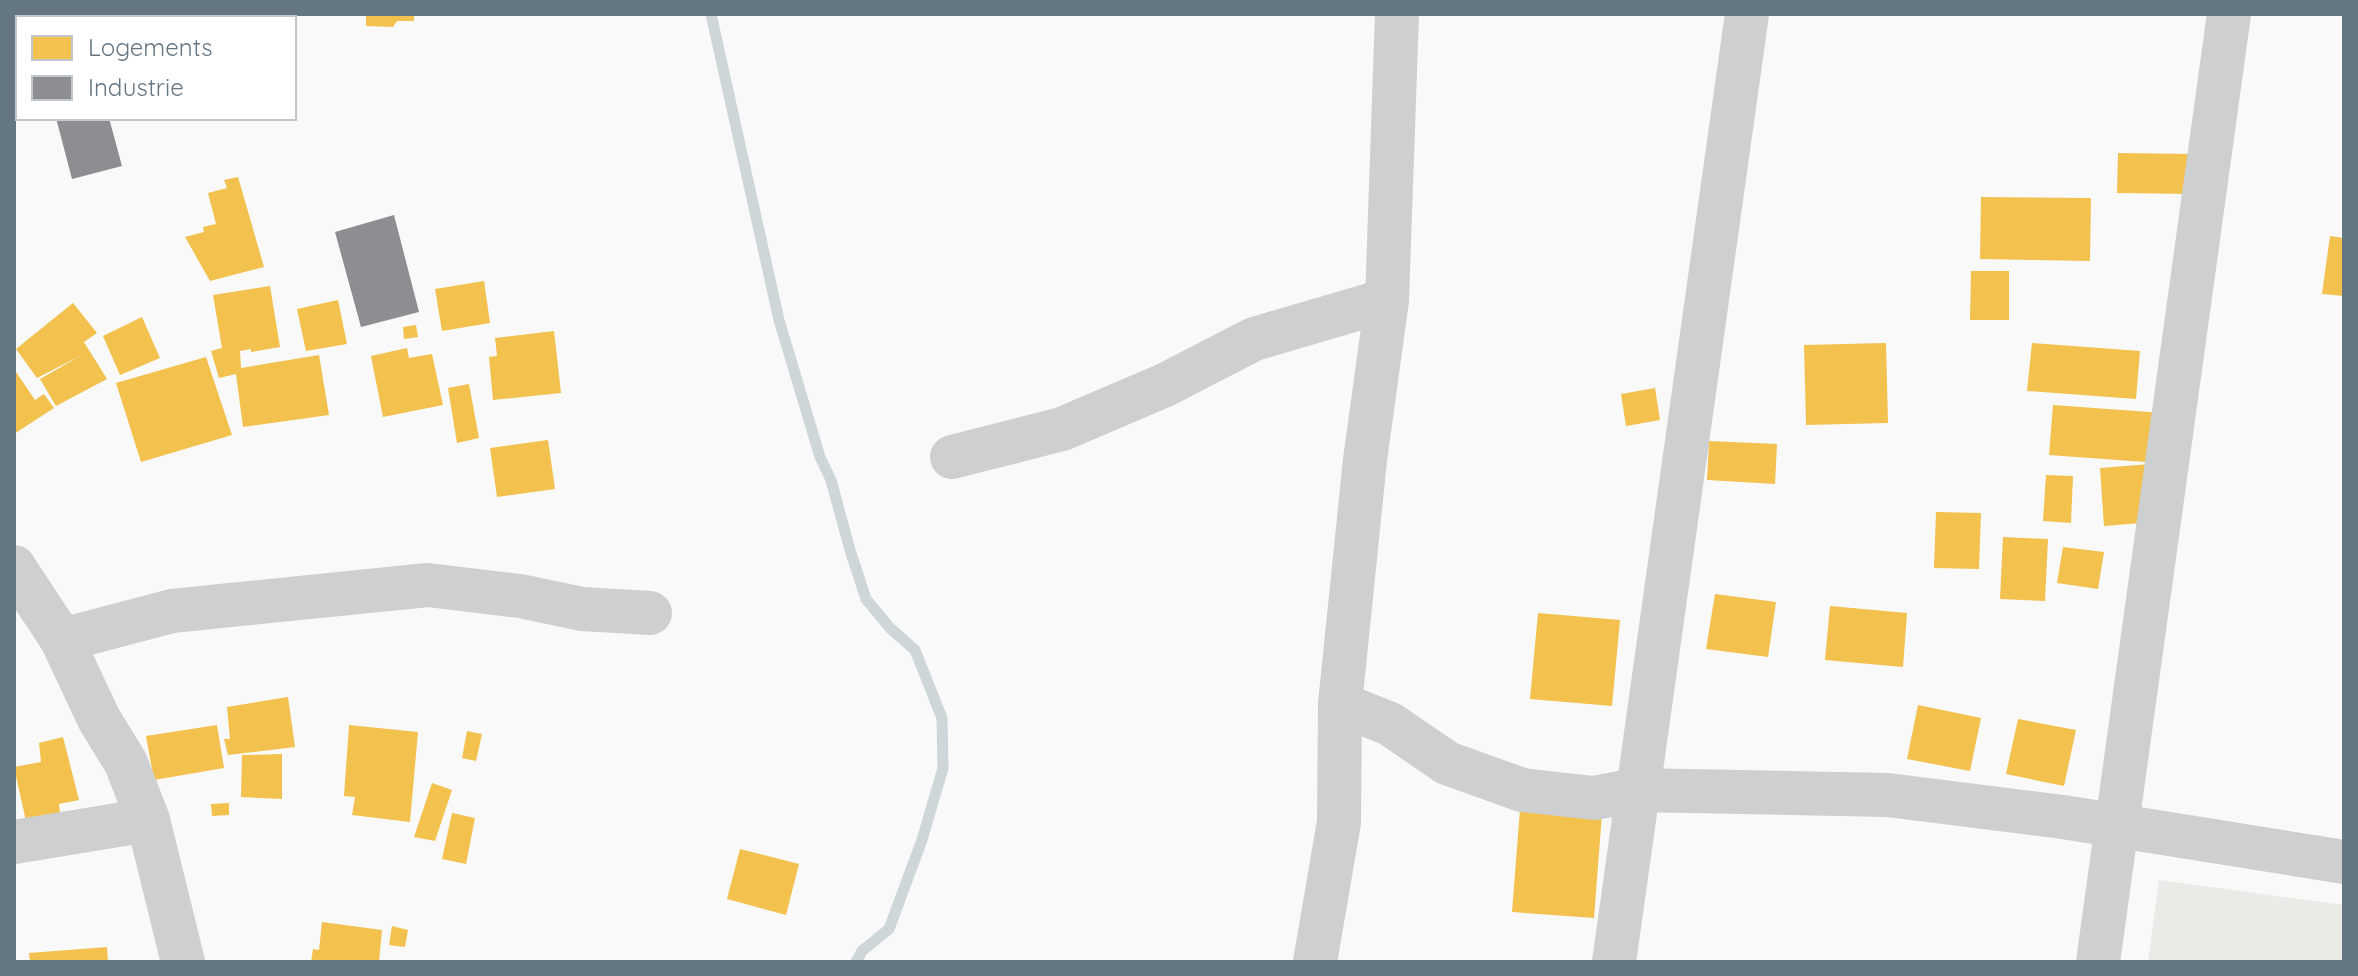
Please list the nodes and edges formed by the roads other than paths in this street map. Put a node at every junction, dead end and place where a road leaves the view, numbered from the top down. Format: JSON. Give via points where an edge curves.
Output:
{"nodes":[{"id":1,"x":1397,"y":14,"type":"edge"},
{"id":2,"x":1747,"y":14,"type":"edge"},
{"id":3,"x":2229,"y":14,"type":"edge"},
{"id":4,"x":1387,"y":300,"type":"junction"},
{"id":5,"x":952,"y":457,"type":"dead end"},
{"id":6,"x":14,"y":567,"type":"edge"},
{"id":7,"x":650,"y":613,"type":"dead end"},
{"id":8,"x":62,"y":640,"type":"junction"},
{"id":9,"x":1340,"y":704,"type":"junction"},
{"id":10,"x":1637,"y":790,"type":"junction"},
{"id":11,"x":148,"y":820,"type":"junction"},
{"id":12,"x":2116,"y":826,"type":"junction"},
{"id":13,"x":14,"y":842,"type":"edge"},
{"id":14,"x":2344,"y":862,"type":"edge"},
{"id":15,"x":183,"y":962,"type":"edge"},
{"id":16,"x":1315,"y":962,"type":"edge"},
{"id":17,"x":1614,"y":962,"type":"edge"},
{"id":18,"x":2098,"y":962,"type":"edge"}],
"edges":[{"from":1,"to":4,"type":"street"},
{"from":2,"to":10,"type":"street"},
{"from":3,"to":12,"type":"street"},
{"from":4,"to":5,"type":"street","via":[[1254,339],[1062,429]]},
{"from":4,"to":9,"type":"street"},
{"from":6,"to":8,"type":"street"},
{"from":7,"to":8,"type":"street","via":[[582,609],[428,585],[172,611]]},
{"from":8,"to":11,"type":"street","via":[[126,763]]},
{"from":9,"to":10,"type":"street","via":[[1390,724],[1447,763],[1522,790],[1594,798]]},
{"from":9,"to":16,"type":"street","via":[[1339,822]]},
{"from":10,"to":12,"type":"street","via":[[1888,795]]},
{"from":10,"to":17,"type":"street"},
{"from":11,"to":13,"type":"street"},
{"from":11,"to":15,"type":"street"},
{"from":12,"to":14,"type":"street"},
{"from":12,"to":18,"type":"street"}]}
